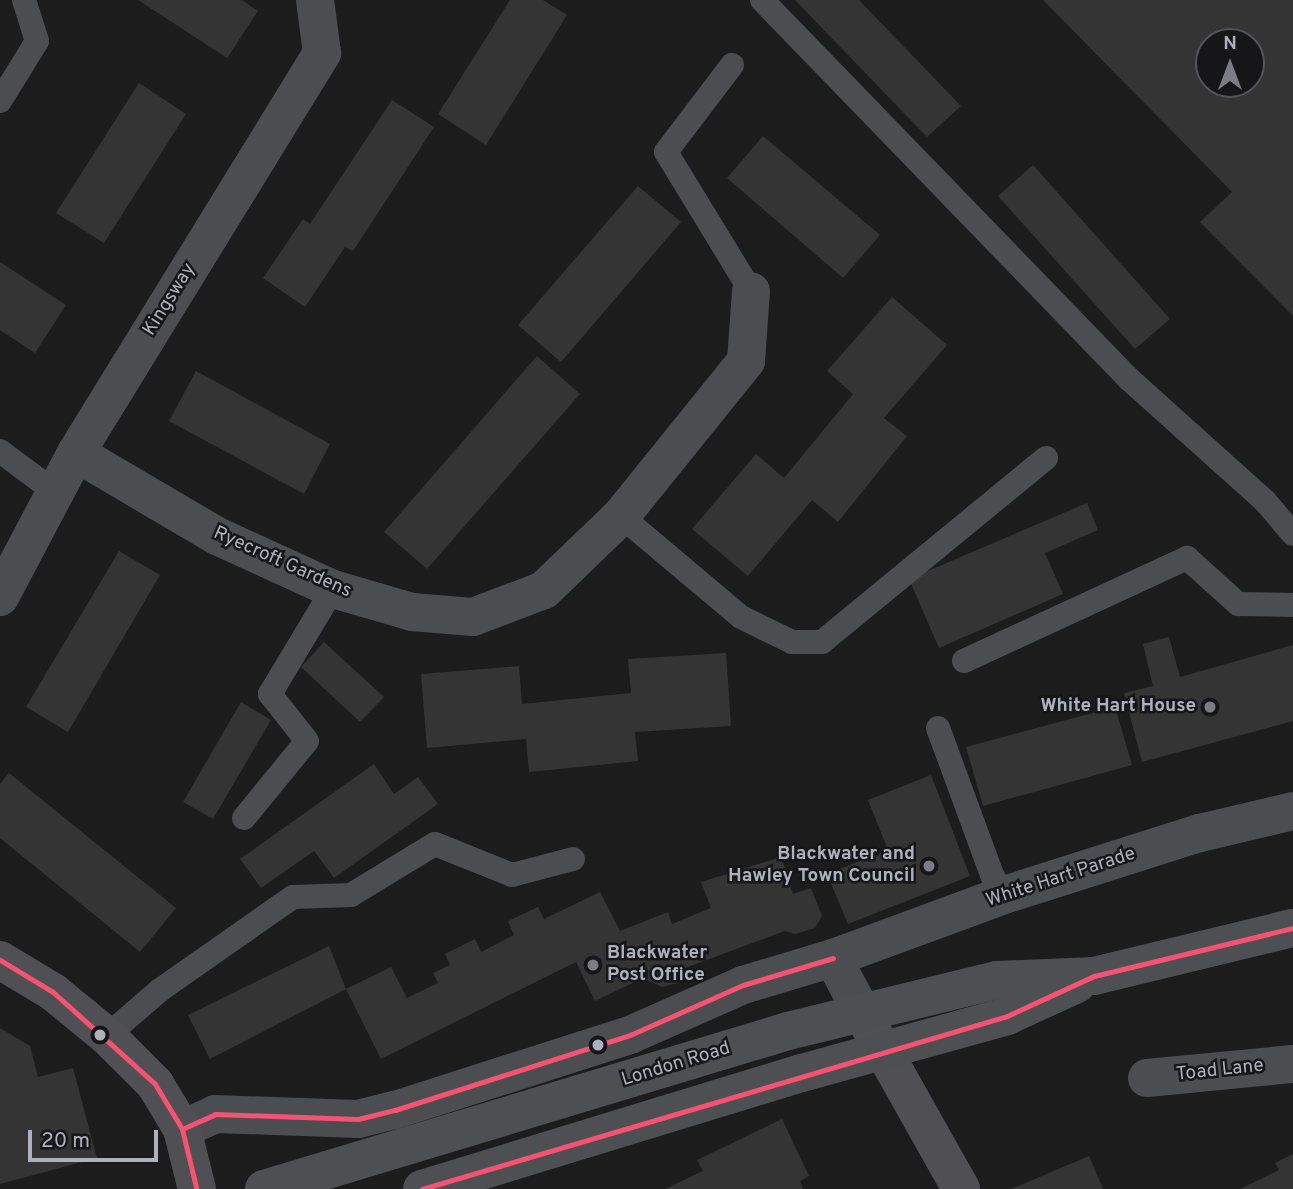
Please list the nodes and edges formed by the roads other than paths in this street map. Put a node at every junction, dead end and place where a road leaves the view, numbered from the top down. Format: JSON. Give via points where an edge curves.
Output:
{"nodes":[{"id":1,"x":24,"y":0,"type":"edge"},
{"id":2,"x":315,"y":0,"type":"edge"},
{"id":3,"x":762,"y":0,"type":"edge"},
{"id":4,"x":732,"y":65,"type":"dead end"},
{"id":5,"x":0,"y":101,"type":"edge"},
{"id":6,"x":751,"y":291,"type":"joint"},
{"id":7,"x":0,"y":451,"type":"edge"},
{"id":8,"x":76,"y":453,"type":"junction"},
{"id":9,"x":1046,"y":458,"type":"dead end"},
{"id":10,"x":55,"y":492,"type":"junction"},
{"id":11,"x":621,"y":516,"type":"junction"},
{"id":12,"x":1293,"y":534,"type":"edge"},
{"id":13,"x":333,"y":589,"type":"junction"},
{"id":14,"x":0,"y":597,"type":"edge"},
{"id":15,"x":1293,"y":605,"type":"edge"},
{"id":16,"x":964,"y":661,"type":"dead end"},
{"id":17,"x":939,"y":728,"type":"dead end"},
{"id":18,"x":1293,"y":811,"type":"edge"},
{"id":19,"x":244,"y":818,"type":"dead end"},
{"id":20,"x":573,"y":859,"type":"dead end"},
{"id":21,"x":1004,"y":895,"type":"junction"},
{"id":22,"x":1293,"y":928,"type":"edge"},
{"id":23,"x":833,"y":958,"type":"junction"},
{"id":24,"x":0,"y":960,"type":"edge"},
{"id":25,"x":1094,"y":976,"type":"junction"},
{"id":26,"x":862,"y":1013,"type":"junction"},
{"id":27,"x":107,"y":1036,"type":"junction"},
{"id":28,"x":883,"y":1049,"type":"junction"},
{"id":29,"x":1293,"y":1064,"type":"edge"},
{"id":30,"x":1147,"y":1078,"type":"dead end"},
{"id":31,"x":395,"y":1110,"type":"junction"},
{"id":32,"x":182,"y":1129,"type":"junction"},
{"id":33,"x":407,"y":1147,"type":"junction"},
{"id":34,"x":197,"y":1189,"type":"edge"},
{"id":35,"x":264,"y":1189,"type":"edge"},
{"id":36,"x":422,"y":1189,"type":"edge"},
{"id":37,"x":961,"y":1189,"type":"edge"}],
"edges":[{"from":1,"to":5,"type":"lane","via":[[37,41]]},
{"from":2,"to":8,"type":"street","name":"Kingsway","via":[[322,53]]},
{"from":3,"to":12,"type":"lane","via":[[1129,379],[1265,501]]},
{"from":4,"to":6,"type":"lane","via":[[666,152]]},
{"from":6,"to":11,"type":"street","name":"Ryecroft Gardens","via":[[746,360]]},
{"from":7,"to":10,"type":"lane"},
{"from":8,"to":10,"type":"street","name":"Kingsway"},
{"from":8,"to":13,"type":"street","name":"Ryecroft Gardens","via":[[217,536]]},
{"from":9,"to":11,"type":"lane","via":[[822,642],[792,642],[741,617]]},
{"from":10,"to":14,"type":"street","name":"Kingsway"},
{"from":11,"to":13,"type":"street","name":"Ryecroft Gardens","via":[[544,590],[473,617],[412,612]]},
{"from":13,"to":19,"type":"lane","via":[[270,694],[307,741]]},
{"from":15,"to":16,"type":"lane","via":[[1238,604],[1186,558]]},
{"from":17,"to":21,"type":"lane","via":[[992,875]]},
{"from":18,"to":21,"type":"street","name":"White Hart Parade","via":[[1200,833]]},
{"from":20,"to":27,"type":"lane","via":[[512,875],[435,844],[351,895],[293,897],[160,990]]},
{"from":21,"to":23,"type":"street","name":"White Hart Parade"},
{"from":22,"to":25,"type":"main road","name":"London Road"},
{"from":23,"to":26,"type":"street"},
{"from":23,"to":31,"type":"street","name":"White Hart Parade","via":[[743,985],[630,1035]]},
{"from":24,"to":27,"type":"street","via":[[53,992]]},
{"from":25,"to":26,"type":"main road","name":"London Road","via":[[997,980]]},
{"from":25,"to":28,"type":"main road","name":"London Road","via":[[1007,1016]]},
{"from":26,"to":28,"type":"street"},
{"from":26,"to":33,"type":"main road","name":"London Road","via":[[788,1031]]},
{"from":27,"to":32,"type":"street","via":[[155,1084]]},
{"from":28,"to":36,"type":"main road","name":"London Road"},
{"from":28,"to":37,"type":"street"},
{"from":29,"to":30,"type":"street","name":"Toad Lane"},
{"from":31,"to":32,"type":"street","name":"White Hart Parade","via":[[358,1119],[215,1114]]},
{"from":31,"to":33,"type":"street"},
{"from":32,"to":34,"type":"street"},
{"from":33,"to":35,"type":"main road","name":"London Road"}]}
